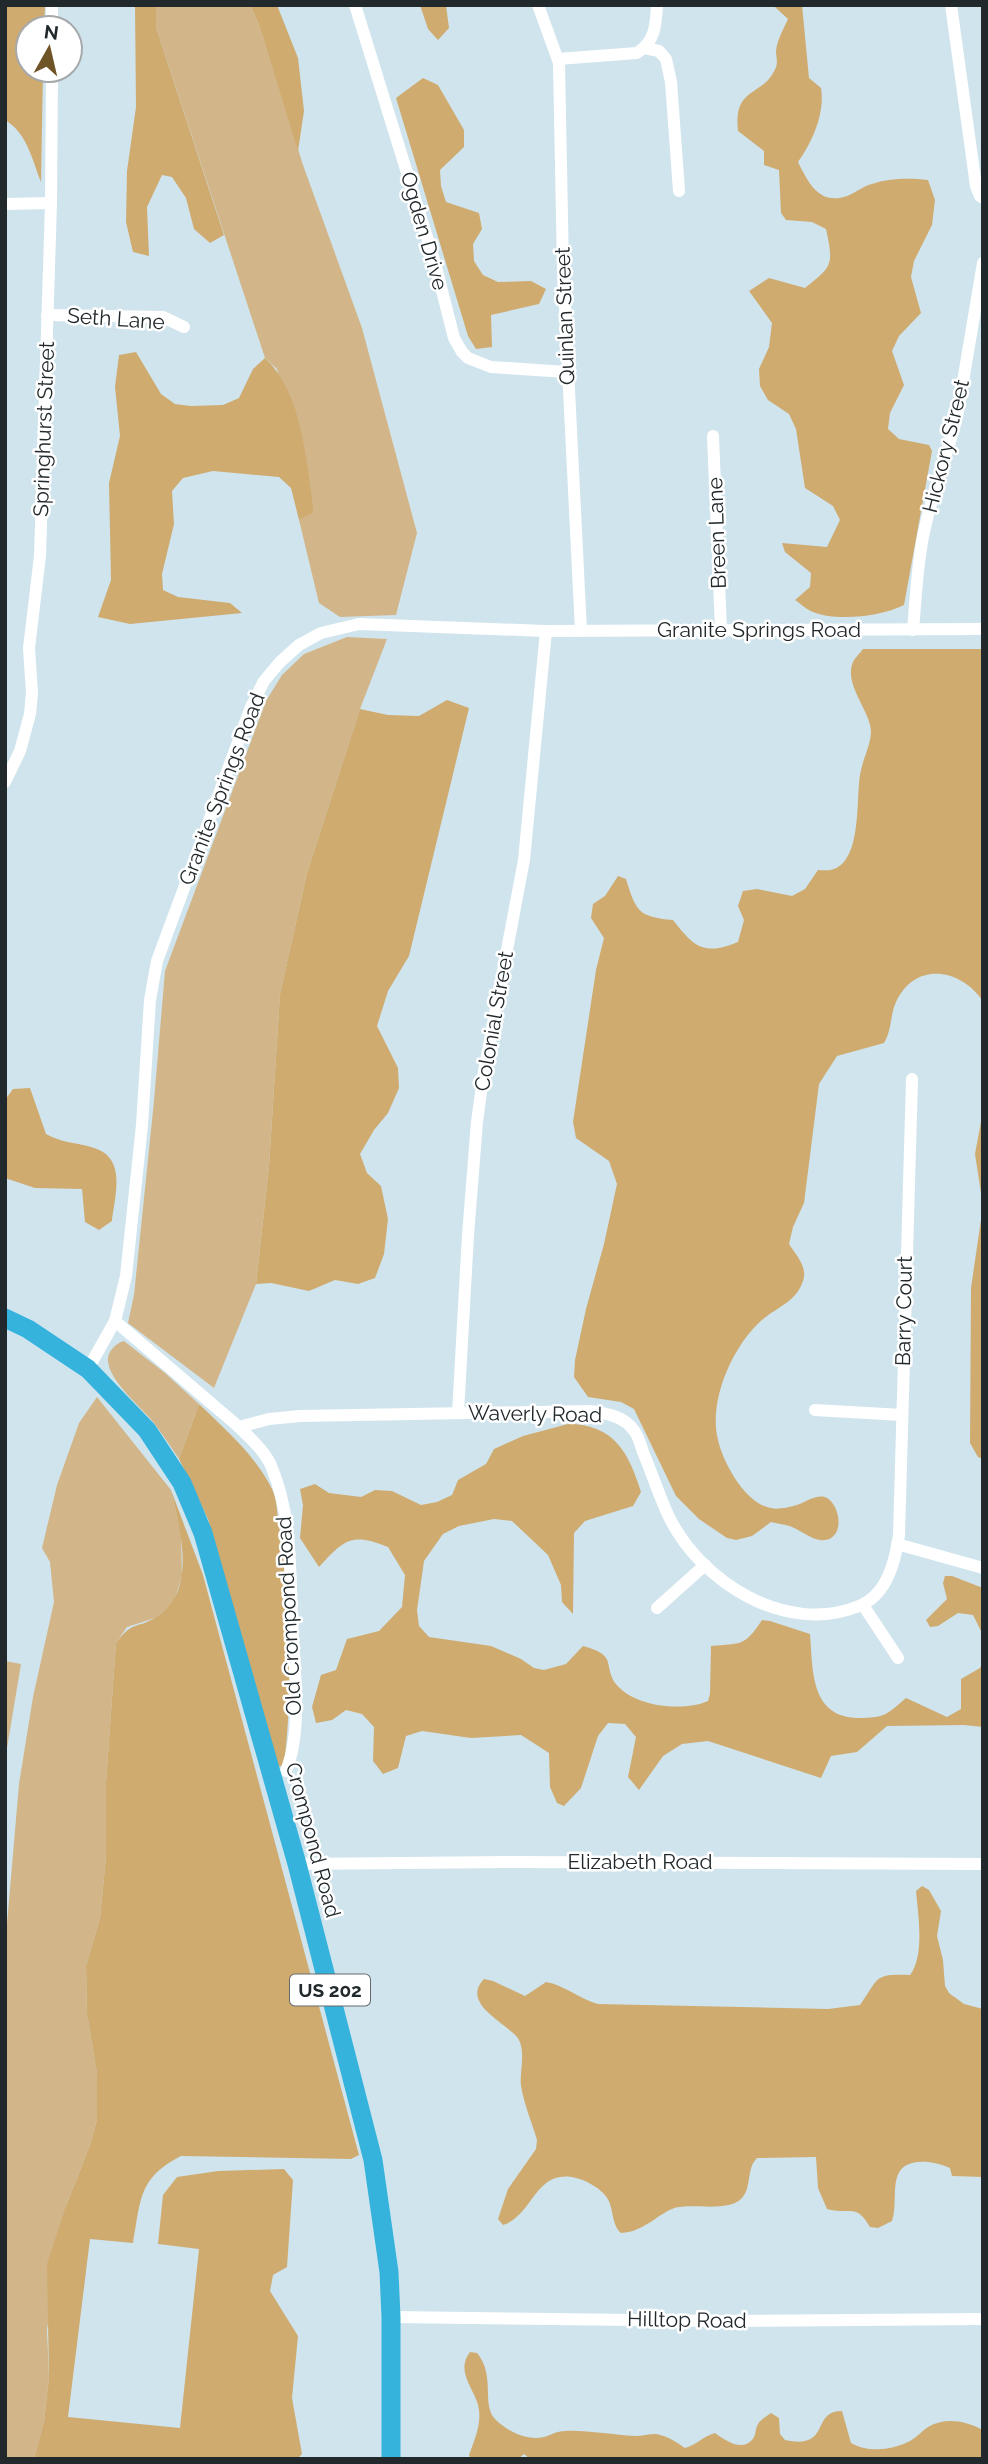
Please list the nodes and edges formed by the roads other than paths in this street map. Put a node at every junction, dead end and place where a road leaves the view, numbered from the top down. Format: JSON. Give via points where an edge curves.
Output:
{"nodes":[{"id":1,"x":355,"y":5,"type":"edge"},
{"id":2,"x":538,"y":5,"type":"edge"},
{"id":3,"x":657,"y":5,"type":"edge"},
{"id":4,"x":951,"y":5,"type":"edge"},
{"id":5,"x":644,"y":48,"type":"junction"},
{"id":6,"x":558,"y":59,"type":"junction"},
{"id":7,"x":52,"y":84,"type":"edge"},
{"id":8,"x":679,"y":191,"type":"dead end"},
{"id":9,"x":983,"y":198,"type":"edge"},
{"id":10,"x":51,"y":203,"type":"junction"},
{"id":11,"x":5,"y":204,"type":"edge"},
{"id":12,"x":983,"y":263,"type":"edge"},
{"id":13,"x":47,"y":315,"type":"junction"},
{"id":14,"x":184,"y":327,"type":"dead end"},
{"id":15,"x":567,"y":372,"type":"junction"},
{"id":16,"x":713,"y":436,"type":"dead end"},
{"id":17,"x":913,"y":629,"type":"junction"},
{"id":18,"x":983,"y":629,"type":"edge"},
{"id":19,"x":721,"y":630,"type":"junction"},
{"id":20,"x":546,"y":631,"type":"junction"},
{"id":21,"x":581,"y":631,"type":"junction"},
{"id":22,"x":5,"y":782,"type":"edge"},
{"id":23,"x":912,"y":1079,"type":"dead end"},
{"id":24,"x":5,"y":1318,"type":"edge"},
{"id":25,"x":115,"y":1321,"type":"junction"},
{"id":26,"x":88,"y":1369,"type":"junction"},
{"id":27,"x":815,"y":1410,"type":"dead end"},
{"id":28,"x":458,"y":1413,"type":"junction"},
{"id":29,"x":902,"y":1415,"type":"junction"},
{"id":30,"x":239,"y":1427,"type":"junction"},
{"id":31,"x":897,"y":1544,"type":"junction"},
{"id":32,"x":705,"y":1565,"type":"junction"},
{"id":33,"x":983,"y":1568,"type":"edge"},
{"id":34,"x":863,"y":1605,"type":"junction"},
{"id":35,"x":657,"y":1608,"type":"dead end"},
{"id":36,"x":898,"y":1658,"type":"dead end"},
{"id":37,"x":286,"y":1771,"type":"dead end"},
{"id":38,"x":297,"y":1864,"type":"junction"},
{"id":39,"x":983,"y":1864,"type":"edge"},
{"id":40,"x":391,"y":2317,"type":"junction"},
{"id":41,"x":983,"y":2319,"type":"edge"},
{"id":42,"x":391,"y":2459,"type":"edge"}],
"edges":[{"from":1,"to":15,"type":"street","name":"Ogden Drive","via":[[454,338],[462,352],[491,368]]},
{"from":2,"to":6,"type":"street","name":"Quinlan Street"},
{"from":3,"to":5,"type":"street","via":[[654,32]]},
{"from":4,"to":9,"type":"street","via":[[976,186]]},
{"from":5,"to":6,"type":"street","via":[[637,53]]},
{"from":5,"to":8,"type":"street","via":[[659,51],[666,59]]},
{"from":6,"to":15,"type":"street","name":"Quinlan Street"},
{"from":7,"to":10,"type":"street","name":"Springhurst Street"},
{"from":10,"to":11,"type":"street"},
{"from":10,"to":13,"type":"street","name":"Springhurst Street"},
{"from":12,"to":17,"type":"street","name":"Hickory Street","via":[[957,417],[923,534]]},
{"from":13,"to":14,"type":"street","name":"Seth Lane","via":[[163,317]]},
{"from":13,"to":22,"type":"street","name":"Springhurst Street","via":[[40,556],[29,648],[32,694],[20,751]]},
{"from":15,"to":21,"type":"street","name":"Quinlan Street"},
{"from":16,"to":19,"type":"street","name":"Breen Lane"},
{"from":17,"to":18,"type":"street","name":"Granite Springs Road"},
{"from":17,"to":19,"type":"street","name":"Granite Springs Road"},
{"from":19,"to":21,"type":"street","name":"Granite Springs Road"},
{"from":20,"to":21,"type":"street","name":"Granite Springs Road"},
{"from":20,"to":25,"type":"street","name":"Granite Springs Road","via":[[341,627],[299,645],[264,681],[152,981],[126,1276]]},
{"from":20,"to":28,"type":"street","name":"Colonial Street","via":[[524,860],[482,1077]]},
{"from":23,"to":29,"type":"street","name":"Barry Court"},
{"from":24,"to":26,"type":"highway","name":"Crompond Road","number":"US 202"},
{"from":25,"to":26,"type":"street","name":"Granite Springs Road"},
{"from":25,"to":30,"type":"street","name":"Old Crompond Road"},
{"from":26,"to":38,"type":"highway","name":"Crompond Road","number":"US 202","via":[[147,1430],[194,1507]]},
{"from":27,"to":29,"type":"street"},
{"from":28,"to":30,"type":"street","name":"Waverly Road","via":[[300,1416]]},
{"from":28,"to":32,"type":"street","name":"Waverly Road","via":[[589,1411],[619,1417],[635,1432],[669,1518]]},
{"from":29,"to":31,"type":"street","name":"Barry Court"},
{"from":30,"to":37,"type":"street","name":"Old Crompond Road","via":[[271,1465],[287,1527],[295,1715],[293,1752]]},
{"from":31,"to":33,"type":"street"},
{"from":31,"to":34,"type":"street","via":[[878,1594]]},
{"from":32,"to":34,"type":"street","name":"Waverly Road","via":[[738,1592],[796,1613],[843,1612]]},
{"from":32,"to":35,"type":"street"},
{"from":34,"to":36,"type":"street"},
{"from":38,"to":39,"type":"street","name":"Elizabeth Road"},
{"from":38,"to":40,"type":"highway","name":"Crompond Road","number":"US 202","via":[[373,2160],[387,2248]]},
{"from":40,"to":41,"type":"street","name":"Hilltop Road"},
{"from":40,"to":42,"type":"highway","name":"Crompond Road","number":"US 202"}]}
